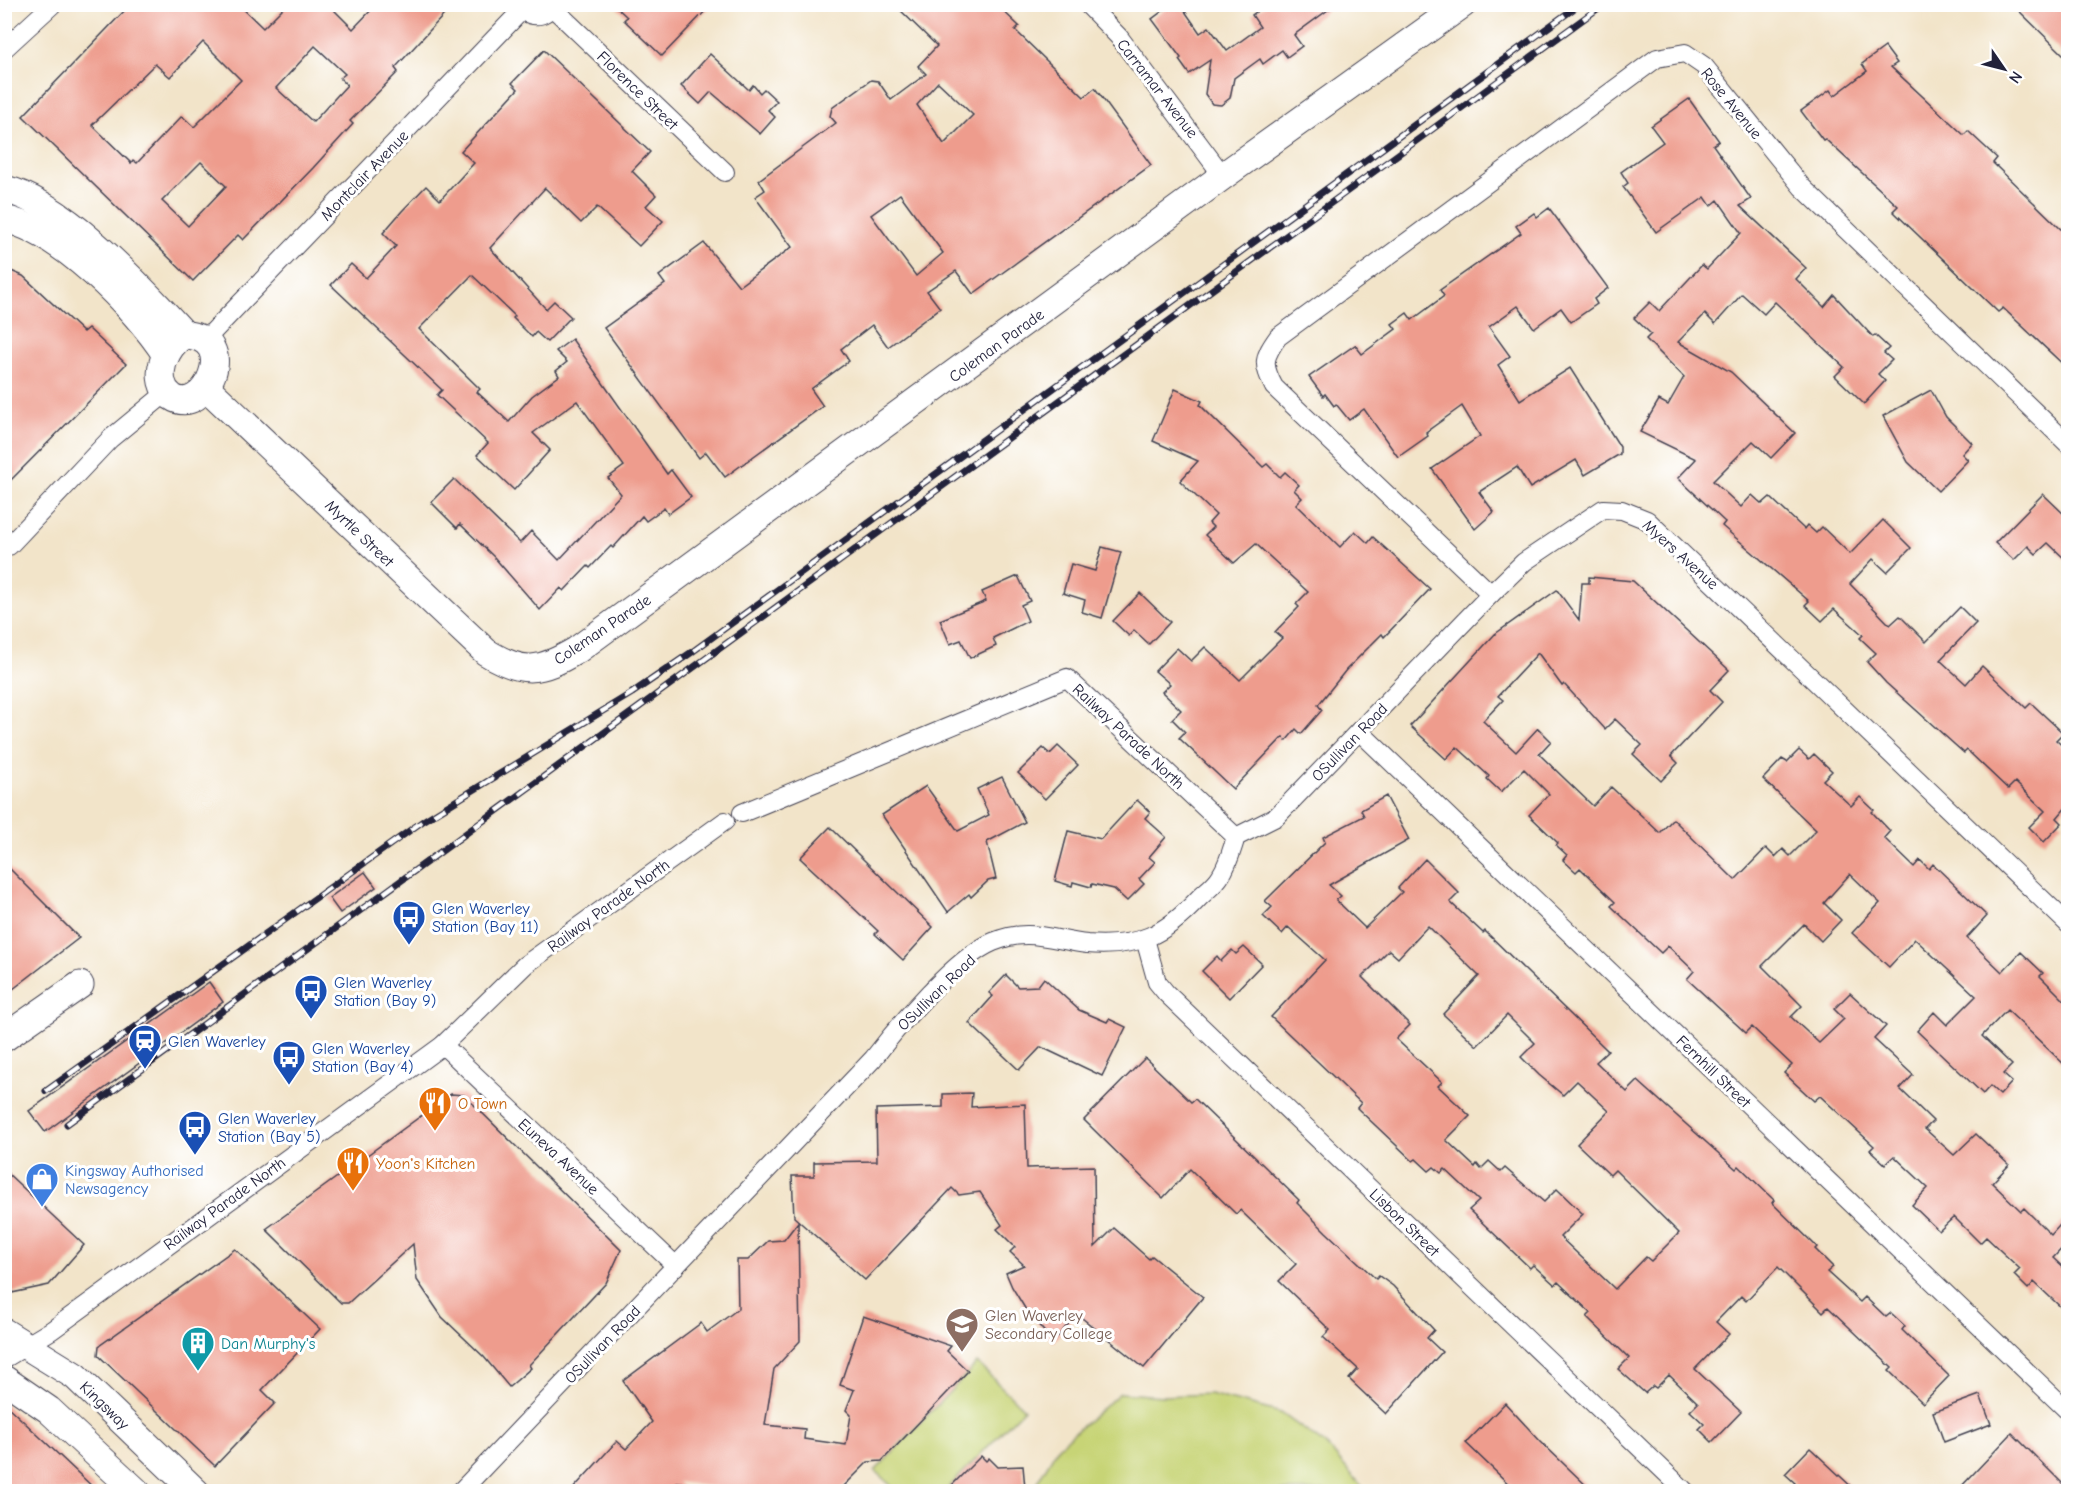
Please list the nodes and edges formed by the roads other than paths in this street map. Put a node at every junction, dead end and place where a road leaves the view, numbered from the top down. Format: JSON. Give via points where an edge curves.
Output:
{"nodes":[{"id":1,"x":53,"y":4,"type":"edge"},
{"id":2,"x":1087,"y":4,"type":"edge"},
{"id":3,"x":1463,"y":4,"type":"edge"},
{"id":4,"x":553,"y":6,"type":"edge"},
{"id":5,"x":520,"y":7,"type":"edge"},
{"id":6,"x":10,"y":46,"type":"edge"},
{"id":7,"x":4,"y":60,"type":"edge"},
{"id":8,"x":725,"y":172,"type":"dead end"},
{"id":9,"x":1223,"y":176,"type":"junction"},
{"id":10,"x":4,"y":189,"type":"edge"},
{"id":11,"x":4,"y":219,"type":"edge"},
{"id":12,"x":195,"y":338,"type":"junction"},
{"id":13,"x":166,"y":355,"type":"junction"},
{"id":14,"x":207,"y":387,"type":"junction"},
{"id":15,"x":167,"y":392,"type":"junction"},
{"id":16,"x":2068,"y":444,"type":"edge"},
{"id":17,"x":9,"y":546,"type":"dead end"},
{"id":18,"x":1491,"y":594,"type":"junction"},
{"id":19,"x":521,"y":669,"type":"joint"},
{"id":20,"x":1359,"y":731,"type":"junction"},
{"id":21,"x":742,"y":813,"type":"dead end"},
{"id":22,"x":725,"y":822,"type":"dead end"},
{"id":23,"x":1236,"y":837,"type":"junction"},
{"id":24,"x":2068,"y":924,"type":"edge"},
{"id":25,"x":1145,"y":939,"type":"junction"},
{"id":26,"x":80,"y":985,"type":"dead end"},
{"id":27,"x":4,"y":1038,"type":"edge"},
{"id":28,"x":442,"y":1046,"type":"junction"},
{"id":29,"x":676,"y":1266,"type":"junction"},
{"id":30,"x":4,"y":1332,"type":"edge"},
{"id":31,"x":28,"y":1345,"type":"junction"},
{"id":32,"x":4,"y":1359,"type":"edge"},
{"id":33,"x":4,"y":1379,"type":"edge"},
{"id":34,"x":2068,"y":1411,"type":"edge"},
{"id":35,"x":137,"y":1491,"type":"edge"},
{"id":36,"x":196,"y":1491,"type":"edge"},
{"id":37,"x":460,"y":1491,"type":"edge"},
{"id":38,"x":1686,"y":1491,"type":"edge"}],
"edges":[{"from":1,"to":6,"type":"street"},
{"from":2,"to":9,"type":"street","name":"Carramar Avenue","via":[[1119,37]]},
{"from":3,"to":9,"type":"street","name":"Coleman Parade"},
{"from":4,"to":5,"type":"street","via":[[535,16]]},
{"from":4,"to":8,"type":"street","name":"Florence Street"},
{"from":5,"to":12,"type":"street","name":"Montclair Avenue"},
{"from":6,"to":7,"type":"street"},
{"from":9,"to":19,"type":"street","name":"Coleman Parade","via":[[577,650],[555,663]]},
{"from":10,"to":12,"type":"street","via":[[26,196],[66,219]]},
{"from":11,"to":13,"type":"street","via":[[32,227],[67,249],[141,321]]},
{"from":12,"to":13,"type":"street","via":[[174,342]]},
{"from":12,"to":14,"type":"street","via":[[211,349],[214,360]]},
{"from":13,"to":15,"type":"street","via":[[162,372]]},
{"from":14,"to":15,"type":"street","via":[[195,397],[183,400]]},
{"from":14,"to":19,"type":"street","name":"Myrtle Street","via":[[486,652]]},
{"from":15,"to":17,"type":"street","via":[[110,439]]},
{"from":16,"to":18,"type":"street","name":"Rose Avenue","via":[[1802,187],[1704,66],[1685,53],[1658,58],[1278,337],[1267,353],[1265,370],[1274,387]]},
{"from":18,"to":20,"type":"street","name":"OSullivan Road"},
{"from":18,"to":24,"type":"street","name":"Myers Avenue","via":[[1524,562],[1603,509],[1622,510],[1647,520]]},
{"from":20,"to":23,"type":"street","name":"OSullivan Road","via":[[1276,817]]},
{"from":20,"to":34,"type":"street","name":"Fernhill Street"},
{"from":21,"to":23,"type":"street","name":"Railway Parade North","via":[[1067,678]]},
{"from":22,"to":28,"type":"street","name":"Railway Parade North","via":[[525,965]]},
{"from":23,"to":25,"type":"street","name":"OSullivan Road","via":[[1221,875],[1177,922]]},
{"from":25,"to":29,"type":"street","name":"OSullivan Road","via":[[1116,945],[1085,944],[1041,934],[1012,936],[992,942],[974,954],[926,997],[873,1059]]},
{"from":25,"to":38,"type":"street","name":"Lisbon Street","via":[[1157,982],[1166,993]]},
{"from":26,"to":27,"type":"street"},
{"from":28,"to":29,"type":"street","name":"Euneva Avenue"},
{"from":28,"to":31,"type":"street","name":"Railway Parade North"},
{"from":29,"to":37,"type":"street","name":"OSullivan Road"},
{"from":30,"to":31,"type":"street","name":"Kingsway"},
{"from":31,"to":32,"type":"street","name":"Railway Parade North"},
{"from":31,"to":36,"type":"street","name":"Kingsway","via":[[82,1382]]},
{"from":33,"to":35,"type":"street","via":[[55,1415]]}]}
